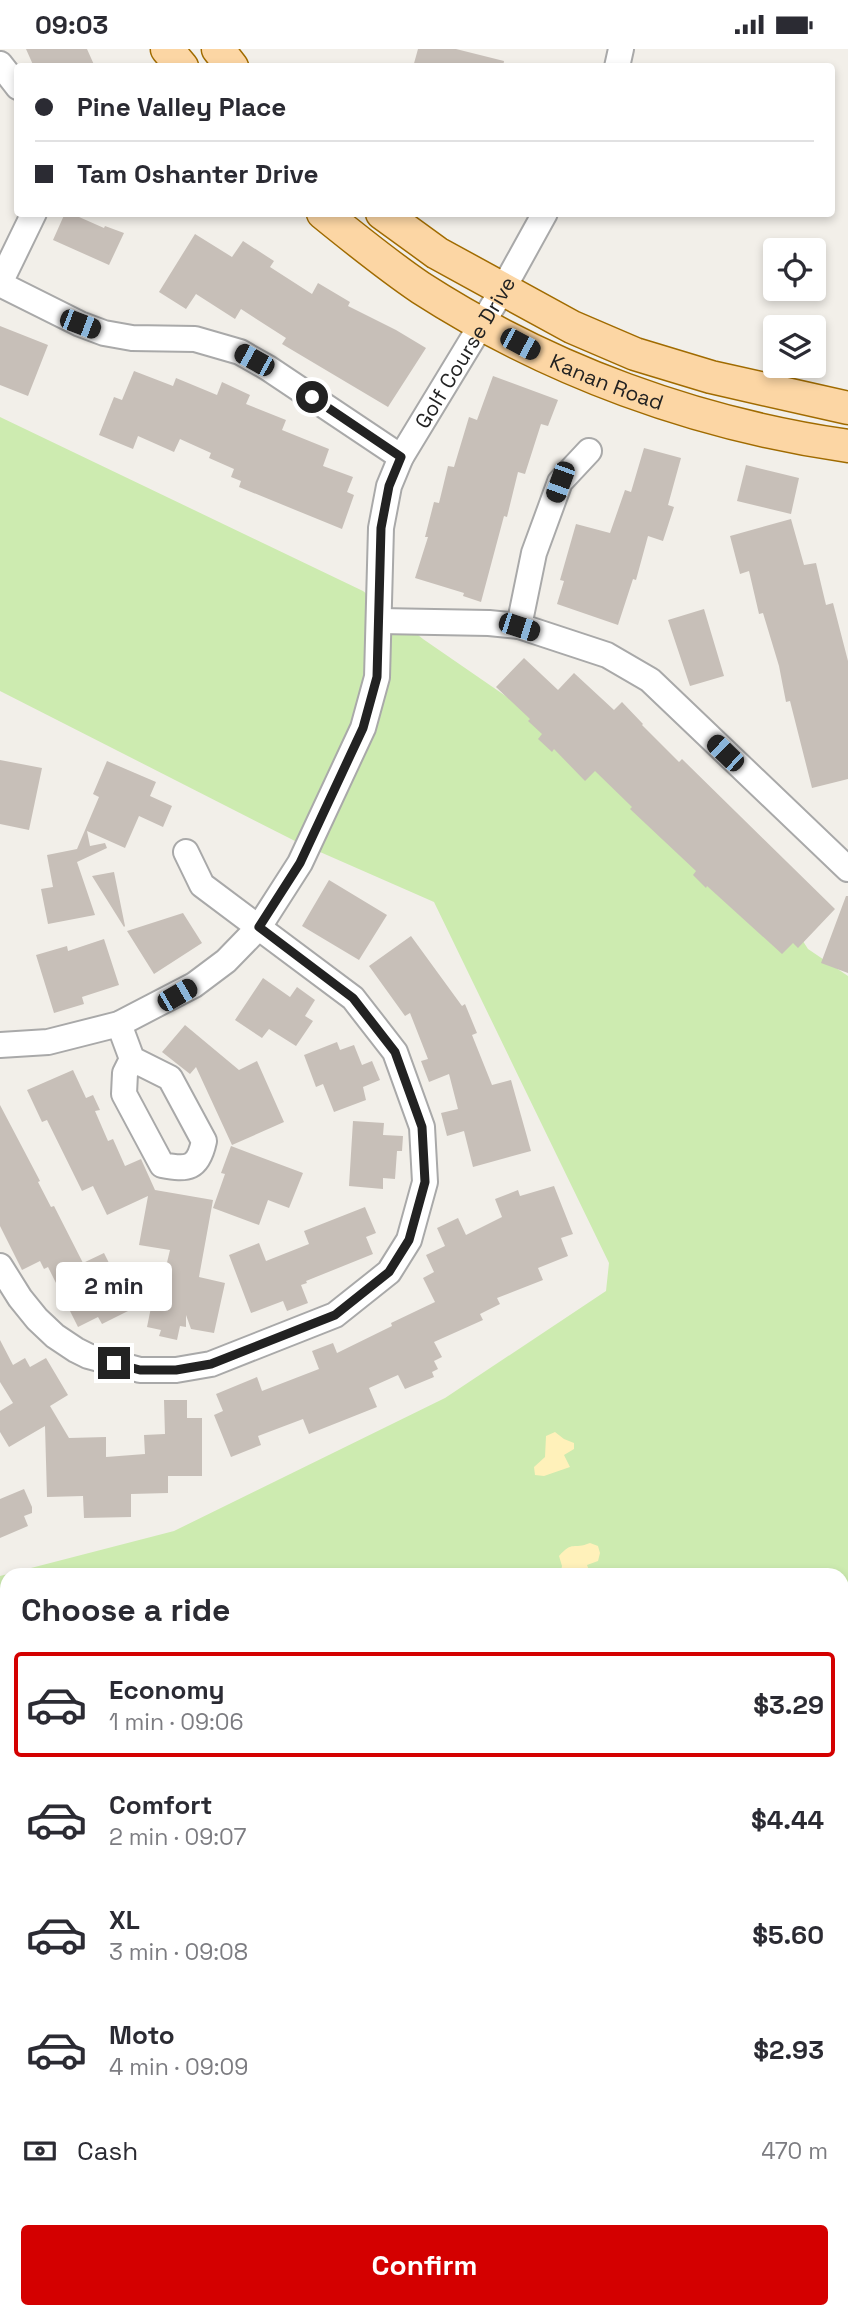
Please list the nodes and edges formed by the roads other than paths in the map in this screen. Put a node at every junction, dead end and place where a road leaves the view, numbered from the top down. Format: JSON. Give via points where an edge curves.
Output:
{"nodes":[{"id":1,"x":167,"y":49,"type":"edge"},
{"id":2,"x":218,"y":49,"type":"edge"},
{"id":3,"x":179,"y":63,"type":"edge"},
{"id":4,"x":229,"y":63,"type":"edge"},
{"id":5,"x":0,"y":64,"type":"edge"},
{"id":6,"x":14,"y":82,"type":"edge"},
{"id":7,"x":32,"y":217,"type":"edge"},
{"id":8,"x":328,"y":217,"type":"edge"},
{"id":9,"x":388,"y":217,"type":"edge"},
{"id":10,"x":543,"y":217,"type":"edge"},
{"id":11,"x":0,"y":284,"type":"edge"},
{"id":12,"x":503,"y":289,"type":"junction"},
{"id":13,"x":481,"y":324,"type":"junction"},
{"id":14,"x":848,"y":408,"type":"edge"},
{"id":15,"x":848,"y":446,"type":"edge"},
{"id":16,"x":589,"y":451,"type":"dead end"},
{"id":17,"x":401,"y":457,"type":"junction"},
{"id":18,"x":380,"y":621,"type":"junction"},
{"id":19,"x":519,"y":627,"type":"junction"},
{"id":20,"x":186,"y":852,"type":"dead end"},
{"id":21,"x":845,"y":861,"type":"edge"},
{"id":22,"x":259,"y":927,"type":"junction"},
{"id":23,"x":119,"y":1024,"type":"junction"},
{"id":24,"x":0,"y":1045,"type":"edge"},
{"id":25,"x":132,"y":1059,"type":"dead end"},
{"id":26,"x":0,"y":1266,"type":"edge"}],
"edges":[{"from":1,"to":3,"type":"main road"},
{"from":2,"to":4,"type":"main road"},
{"from":5,"to":6,"type":"street"},
{"from":7,"to":11,"type":"street"},
{"from":8,"to":13,"type":"main road","name":"Kanan Road","via":[[420,287]]},
{"from":9,"to":12,"type":"main road","name":"Kanan Road","via":[[437,253]]},
{"from":10,"to":12,"type":"street","name":"Golf Course Drive"},
{"from":11,"to":17,"type":"street","via":[[104,333],[195,339],[240,352]]},
{"from":12,"to":13,"type":"street","name":"Golf Course Drive"},
{"from":12,"to":14,"type":"main road","name":"Kanan Road","via":[[572,327],[635,354],[711,377]]},
{"from":13,"to":15,"type":"main road","name":"Kanan Road","via":[[559,365],[630,392],[709,418]]},
{"from":13,"to":17,"type":"street","name":"Golf Course Drive"},
{"from":16,"to":19,"type":"street","via":[[560,482],[534,553]]},
{"from":17,"to":18,"type":"street","name":"Golf Course Drive","via":[[389,486],[381,528]]},
{"from":18,"to":19,"type":"street"},
{"from":18,"to":22,"type":"street","name":"Golf Course Drive","via":[[377,677],[363,728],[300,863]]},
{"from":19,"to":21,"type":"street","via":[[607,655],[650,680]]},
{"from":20,"to":22,"type":"street","via":[[202,885]]},
{"from":22,"to":23,"type":"street","name":"Golf Course Drive","via":[[194,985]]},
{"from":22,"to":26,"type":"street","via":[[353,998],[395,1052],[422,1127],[425,1182],[409,1240],[389,1272],[335,1315],[211,1364],[140,1370],[76,1350],[37,1319]]},
{"from":23,"to":24,"type":"street","name":"Golf Course Drive","via":[[48,1042]]},
{"from":23,"to":25,"type":"street"}]}
